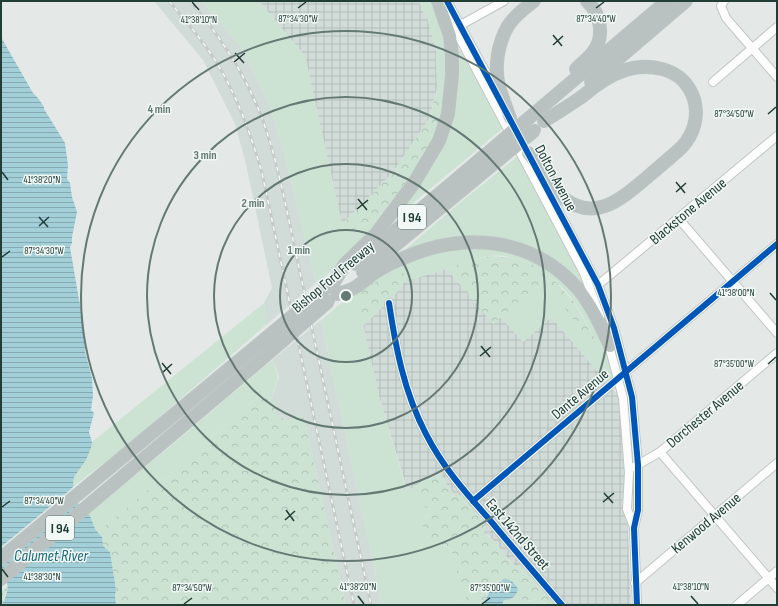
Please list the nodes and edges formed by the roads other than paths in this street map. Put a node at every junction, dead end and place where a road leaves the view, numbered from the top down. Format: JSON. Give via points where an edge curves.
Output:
{"nodes":[{"id":1,"x":439,"y":1,"type":"edge"},
{"id":2,"x":447,"y":1,"type":"edge"},
{"id":3,"x":504,"y":1,"type":"edge"},
{"id":4,"x":534,"y":1,"type":"edge"},
{"id":5,"x":587,"y":1,"type":"edge"},
{"id":6,"x":667,"y":1,"type":"edge"},
{"id":7,"x":686,"y":1,"type":"edge"},
{"id":8,"x":723,"y":4,"type":"edge"},
{"id":9,"x":457,"y":26,"type":"junction"},
{"id":10,"x":777,"y":27,"type":"edge"},
{"id":11,"x":752,"y":48,"type":"junction"},
{"id":12,"x":777,"y":76,"type":"edge"},
{"id":13,"x":713,"y":82,"type":"dead end"},
{"id":14,"x":532,"y":115,"type":"junction"},
{"id":15,"x":510,"y":118,"type":"junction"},
{"id":16,"x":540,"y":126,"type":"junction"},
{"id":17,"x":777,"y":136,"type":"edge"},
{"id":18,"x":528,"y":153,"type":"junction"},
{"id":19,"x":679,"y":219,"type":"junction"},
{"id":20,"x":777,"y":244,"type":"edge"},
{"id":21,"x":733,"y":281,"type":"junction"},
{"id":22,"x":330,"y":285,"type":"junction"},
{"id":23,"x":598,"y":285,"type":"junction"},
{"id":24,"x":333,"y":298,"type":"junction"},
{"id":25,"x":389,"y":303,"type":"dead end"},
{"id":26,"x":777,"y":333,"type":"edge"},
{"id":27,"x":610,"y":346,"type":"junction"},
{"id":28,"x":777,"y":353,"type":"edge"},
{"id":29,"x":621,"y":376,"type":"junction"},
{"id":30,"x":660,"y":452,"type":"junction"},
{"id":31,"x":777,"y":463,"type":"edge"},
{"id":32,"x":638,"y":465,"type":"junction"},
{"id":33,"x":629,"y":469,"type":"junction"},
{"id":34,"x":473,"y":501,"type":"junction"},
{"id":35,"x":715,"y":516,"type":"junction"},
{"id":36,"x":634,"y":528,"type":"junction"},
{"id":37,"x":1,"y":558,"type":"edge"},
{"id":38,"x":777,"y":571,"type":"edge"},
{"id":39,"x":1,"y":578,"type":"edge"},
{"id":40,"x":769,"y":578,"type":"junction"},
{"id":41,"x":635,"y":583,"type":"junction"},
{"id":42,"x":777,"y":588,"type":"edge"},
{"id":43,"x":562,"y":605,"type":"edge"},
{"id":44,"x":636,"y":605,"type":"edge"},
{"id":45,"x":737,"y":605,"type":"edge"}],
"edges":[{"from":1,"to":9,"type":"street","name":"Dolton Avenue"},
{"from":1,"to":22,"type":"highway","via":[[450,36],[452,56],[448,114],[439,141],[414,183],[376,234],[345,264]]},
{"from":2,"to":9,"type":"street","name":"Dolton Avenue"},
{"from":3,"to":9,"type":"street"},
{"from":4,"to":15,"type":"highway","via":[[508,26],[500,45],[496,67],[498,84]]},
{"from":5,"to":14,"type":"highway","via":[[596,12],[600,25],[594,51],[548,95]]},
{"from":6,"to":14,"type":"highway","name":"Bishop Ford Freeway","number":"I 94"},
{"from":7,"to":16,"type":"highway","name":"Bishop Ford Freeway","number":"I 94"},
{"from":8,"to":11,"type":"street","via":[[726,18]]},
{"from":9,"to":15,"type":"street","name":"Dolton Avenue"},
{"from":9,"to":27,"type":"street","name":"Dolton Avenue","via":[[584,273]]},
{"from":10,"to":11,"type":"street"},
{"from":11,"to":12,"type":"street"},
{"from":11,"to":13,"type":"street"},
{"from":14,"to":22,"type":"highway","name":"Bishop Ford Freeway","number":"I 94","bridge":true},
{"from":15,"to":18,"type":"street","name":"Dolton Avenue"},
{"from":16,"to":18,"type":"highway","via":[[609,77],[641,66],[669,70],[678,76],[692,94],[696,105],[696,122],[687,142],[614,204],[594,208],[580,207],[563,197]]},
{"from":16,"to":24,"type":"highway","name":"Bishop Ford Freeway","number":"I 94","bridge":true},
{"from":17,"to":19,"type":"street","name":"Blackstone Avenue"},
{"from":18,"to":23,"type":"street","name":"Dolton Avenue"},
{"from":19,"to":21,"type":"street"},
{"from":19,"to":23,"type":"street","name":"Blackstone Avenue"},
{"from":20,"to":21,"type":"street","name":"Dante Avenue"},
{"from":21,"to":26,"type":"street"},
{"from":21,"to":29,"type":"street","name":"Dante Avenue"},
{"from":22,"to":37,"type":"highway","name":"Bishop Ford Freeway","number":"I 94","bridge":true},
{"from":23,"to":29,"type":"street","name":"Dolton Avenue","via":[[614,328]]},
{"from":24,"to":27,"type":"highway","via":[[355,288],[384,267],[416,252],[460,242],[496,243],[534,255],[568,278],[580,291],[601,325]]},
{"from":24,"to":39,"type":"highway","name":"Bishop Ford Freeway","number":"I 94","bridge":true},
{"from":25,"to":34,"type":"street","name":"East 142nd Street","via":[[398,356],[417,415],[438,455]]},
{"from":27,"to":29,"type":"street","name":"Dolton Avenue"},
{"from":28,"to":30,"type":"street","name":"Dorchester Avenue"},
{"from":29,"to":32,"type":"street","via":[[632,397]]},
{"from":29,"to":33,"type":"street"},
{"from":29,"to":34,"type":"street","name":"Dante Avenue"},
{"from":30,"to":32,"type":"street","name":"Dorchester Avenue"},
{"from":30,"to":35,"type":"street"},
{"from":31,"to":35,"type":"street","name":"Kenwood Avenue"},
{"from":32,"to":33,"type":"street","name":"Dorchester Avenue"},
{"from":32,"to":36,"type":"street","via":[[638,510]]},
{"from":33,"to":36,"type":"street","via":[[627,509]]},
{"from":34,"to":43,"type":"street","name":"East 142nd Street"},
{"from":35,"to":40,"type":"street"},
{"from":35,"to":41,"type":"street","name":"Kenwood Avenue"},
{"from":36,"to":41,"type":"street"},
{"from":38,"to":40,"type":"street"},
{"from":40,"to":42,"type":"street"},
{"from":40,"to":45,"type":"street"},
{"from":41,"to":44,"type":"street"}]}
